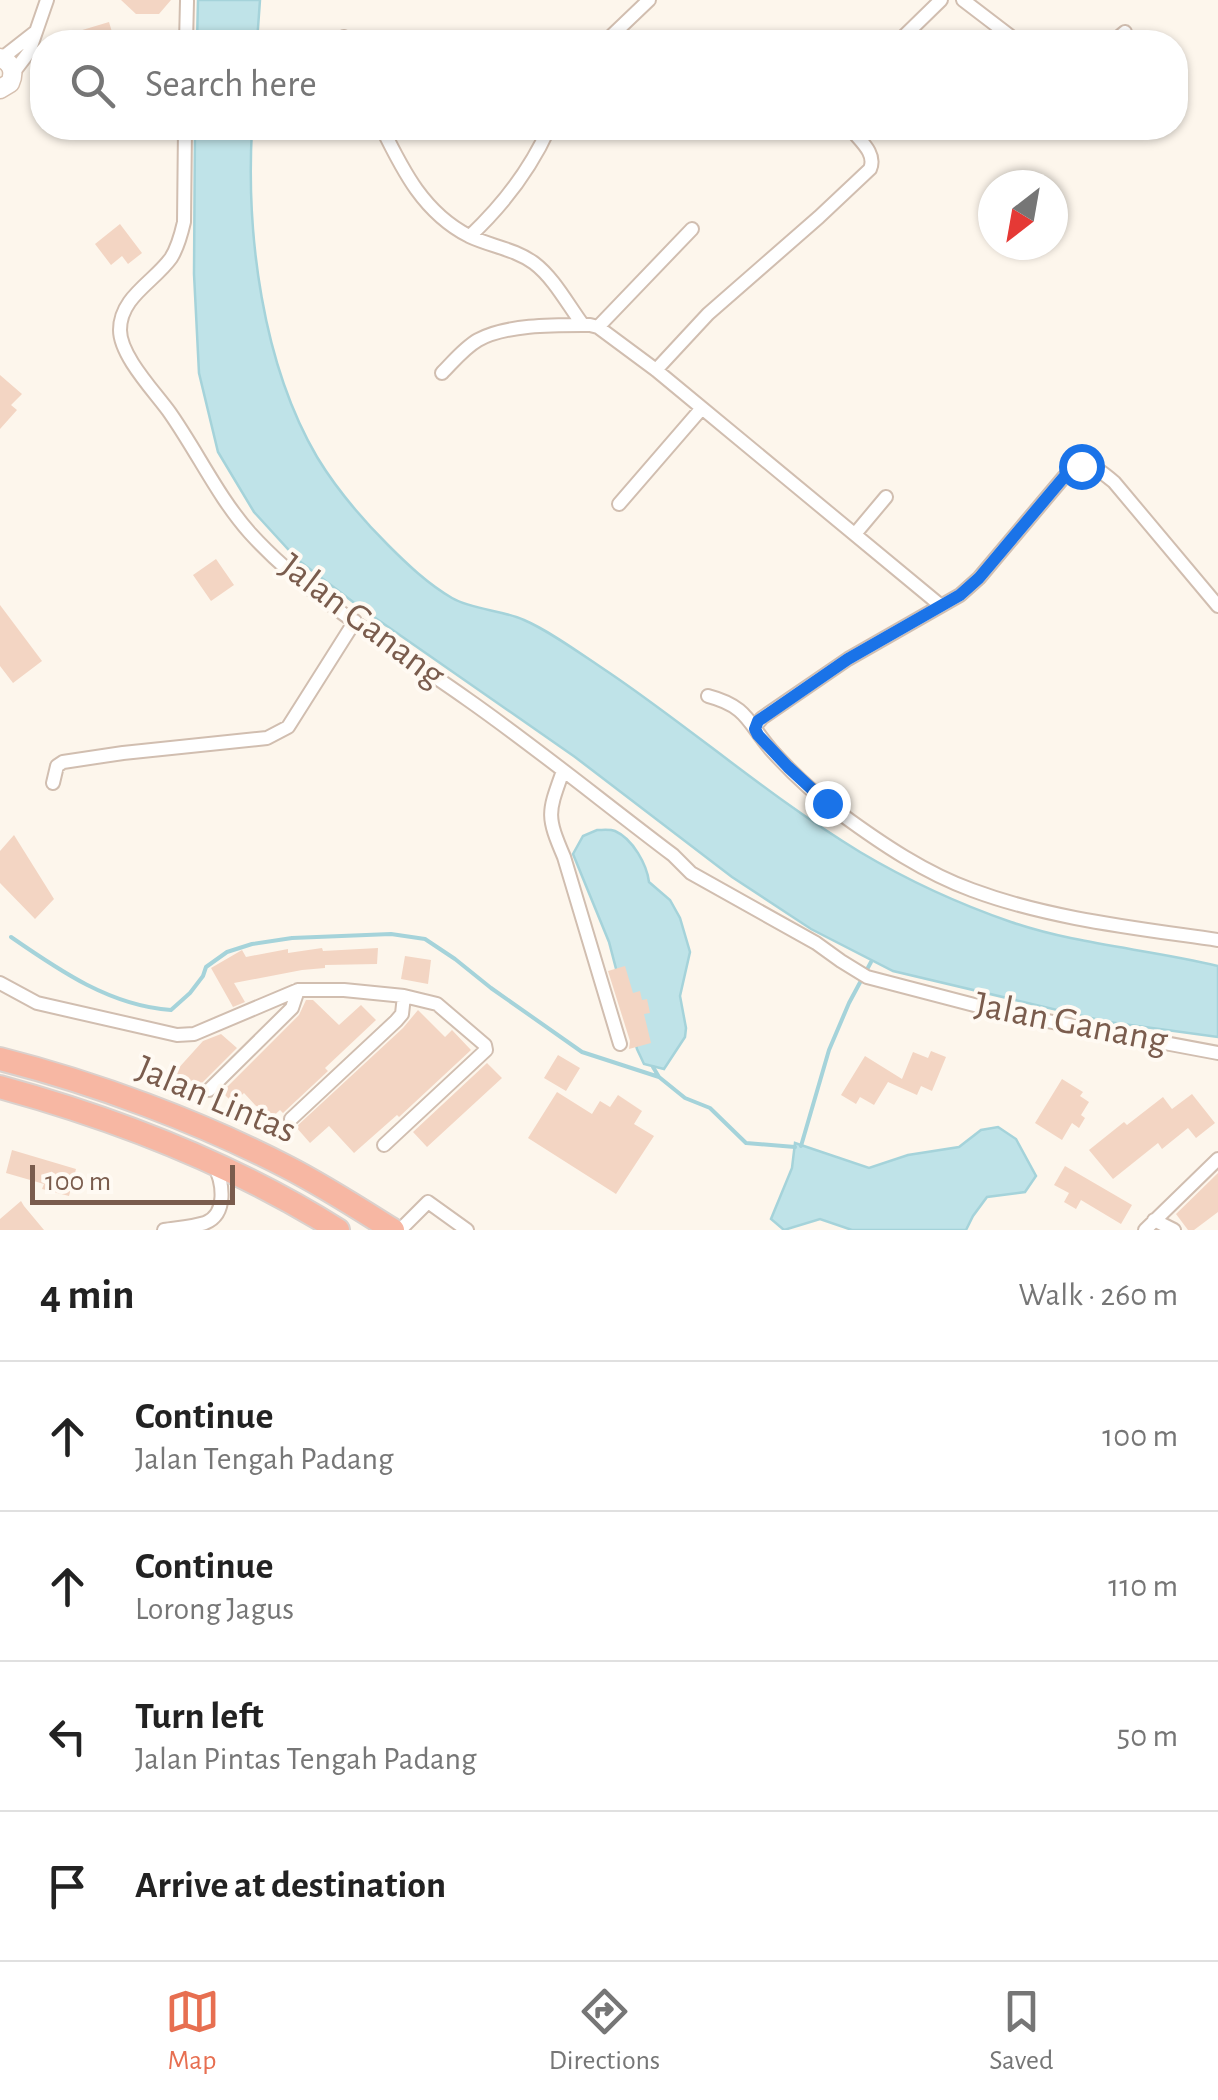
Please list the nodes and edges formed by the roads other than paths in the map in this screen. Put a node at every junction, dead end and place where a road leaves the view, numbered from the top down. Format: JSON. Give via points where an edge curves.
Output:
{"nodes":[{"id":1,"x":46,"y":0,"type":"edge"},
{"id":2,"x":648,"y":0,"type":"edge"},
{"id":3,"x":942,"y":0,"type":"edge"},
{"id":4,"x":963,"y":0,"type":"edge"},
{"id":5,"x":186,"y":1,"type":"edge"},
{"id":6,"x":36,"y":30,"type":"edge"},
{"id":7,"x":186,"y":30,"type":"edge"},
{"id":8,"x":617,"y":30,"type":"edge"},
{"id":9,"x":911,"y":30,"type":"edge"},
{"id":10,"x":1002,"y":30,"type":"edge"},
{"id":11,"x":30,"y":49,"type":"edge"},
{"id":12,"x":5,"y":63,"type":"edge"},
{"id":13,"x":0,"y":89,"type":"edge"},
{"id":14,"x":185,"y":140,"type":"edge"},
{"id":15,"x":388,"y":140,"type":"edge"},
{"id":16,"x":543,"y":140,"type":"edge"},
{"id":17,"x":859,"y":140,"type":"edge"},
{"id":18,"x":692,"y":229,"type":"dead end"},
{"id":19,"x":470,"y":236,"type":"junction"},
{"id":20,"x":582,"y":325,"type":"junction"},
{"id":21,"x":598,"y":327,"type":"junction"},
{"id":22,"x":656,"y":370,"type":"junction"},
{"id":23,"x":442,"y":373,"type":"dead end"},
{"id":24,"x":702,"y":408,"type":"junction"},
{"id":25,"x":886,"y":497,"type":"dead end"},
{"id":26,"x":618,"y":504,"type":"dead end"},
{"id":27,"x":854,"y":534,"type":"junction"},
{"id":28,"x":940,"y":606,"type":"junction"},
{"id":29,"x":1218,"y":606,"type":"edge"},
{"id":30,"x":355,"y":622,"type":"junction"},
{"id":31,"x":708,"y":696,"type":"dead end"},
{"id":32,"x":756,"y":725,"type":"junction"},
{"id":33,"x":563,"y":771,"type":"junction"},
{"id":34,"x":53,"y":783,"type":"dead end"},
{"id":35,"x":1218,"y":940,"type":"edge"},
{"id":36,"x":0,"y":983,"type":"edge"},
{"id":37,"x":298,"y":990,"type":"junction"},
{"id":38,"x":404,"y":996,"type":"junction"},
{"id":39,"x":620,"y":1044,"type":"dead end"},
{"id":40,"x":1216,"y":1057,"type":"edge"},
{"id":41,"x":0,"y":1059,"type":"edge"},
{"id":42,"x":0,"y":1086,"type":"edge"},
{"id":43,"x":210,"y":1090,"type":"dead end"},
{"id":44,"x":291,"y":1119,"type":"dead end"},
{"id":45,"x":384,"y":1145,"type":"dead end"},
{"id":46,"x":1218,"y":1160,"type":"edge"},
{"id":47,"x":212,"y":1163,"type":"junction"},
{"id":48,"x":258,"y":1185,"type":"junction"},
{"id":49,"x":222,"y":1201,"type":"junction"},
{"id":50,"x":1150,"y":1225,"type":"edge"},
{"id":51,"x":333,"y":1228,"type":"edge"},
{"id":52,"x":164,"y":1230,"type":"edge"},
{"id":53,"x":397,"y":1230,"type":"edge"},
{"id":54,"x":467,"y":1230,"type":"edge"},
{"id":55,"x":1174,"y":1230,"type":"edge"}],
"edges":[{"from":1,"to":6,"type":"street"},
{"from":2,"to":8,"type":"street"},
{"from":3,"to":9,"type":"street"},
{"from":4,"to":10,"type":"street"},
{"from":5,"to":7,"type":"street"},
{"from":11,"to":12,"type":"street"},
{"from":12,"to":13,"type":"street","via":[[10,83]]},
{"from":14,"to":30,"type":"street","name":"Jalan Ganang","via":[[181,237],[125,309],[121,343],[250,533]]},
{"from":15,"to":19,"type":"street","via":[[421,198]]},
{"from":16,"to":19,"type":"street","via":[[526,174]]},
{"from":17,"to":22,"type":"street","via":[[871,156],[870,168],[708,314]]},
{"from":18,"to":21,"type":"street"},
{"from":19,"to":20,"type":"street","via":[[536,264]]},
{"from":20,"to":21,"type":"street"},
{"from":20,"to":23,"type":"street","via":[[491,334]]},
{"from":21,"to":22,"type":"street"},
{"from":22,"to":24,"type":"street"},
{"from":24,"to":26,"type":"street"},
{"from":24,"to":27,"type":"street"},
{"from":25,"to":27,"type":"street"},
{"from":27,"to":28,"type":"street"},
{"from":28,"to":29,"type":"street","via":[[979,578],[1064,477],[1090,466],[1114,482]]},
{"from":28,"to":32,"type":"street","via":[[848,659]]},
{"from":30,"to":33,"type":"street","name":"Jalan Ganang"},
{"from":30,"to":34,"type":"street","via":[[288,727],[267,738],[62,762]]},
{"from":31,"to":32,"type":"street"},
{"from":32,"to":35,"type":"street","via":[[776,756],[827,803],[888,847],[969,889],[1043,911]]},
{"from":33,"to":39,"type":"street","via":[[551,827]]},
{"from":33,"to":40,"type":"street","name":"Jalan Ganang","via":[[691,873],[863,974],[1005,1013]]},
{"from":36,"to":37,"type":"street","via":[[36,1003],[186,1036]]},
{"from":37,"to":38,"type":"street"},
{"from":37,"to":43,"type":"street","via":[[292,1008]]},
{"from":38,"to":44,"type":"street","via":[[396,1021]]},
{"from":38,"to":45,"type":"street","via":[[437,1004],[486,1050]]},
{"from":41,"to":53,"type":"highway","name":"Jalan Lintas","via":[[223,1137]]},
{"from":42,"to":47,"type":"highway","name":"Jalan Lintas"},
{"from":46,"to":50,"type":"street"},
{"from":47,"to":48,"type":"highway","name":"Jalan Lintas"},
{"from":47,"to":49,"type":"street"},
{"from":48,"to":49,"type":"street"},
{"from":48,"to":51,"type":"highway","name":"Jalan Lintas"},
{"from":49,"to":52,"type":"street","via":[[210,1220]]},
{"from":50,"to":55,"type":"street"},
{"from":53,"to":54,"type":"street","via":[[428,1202]]}]}
